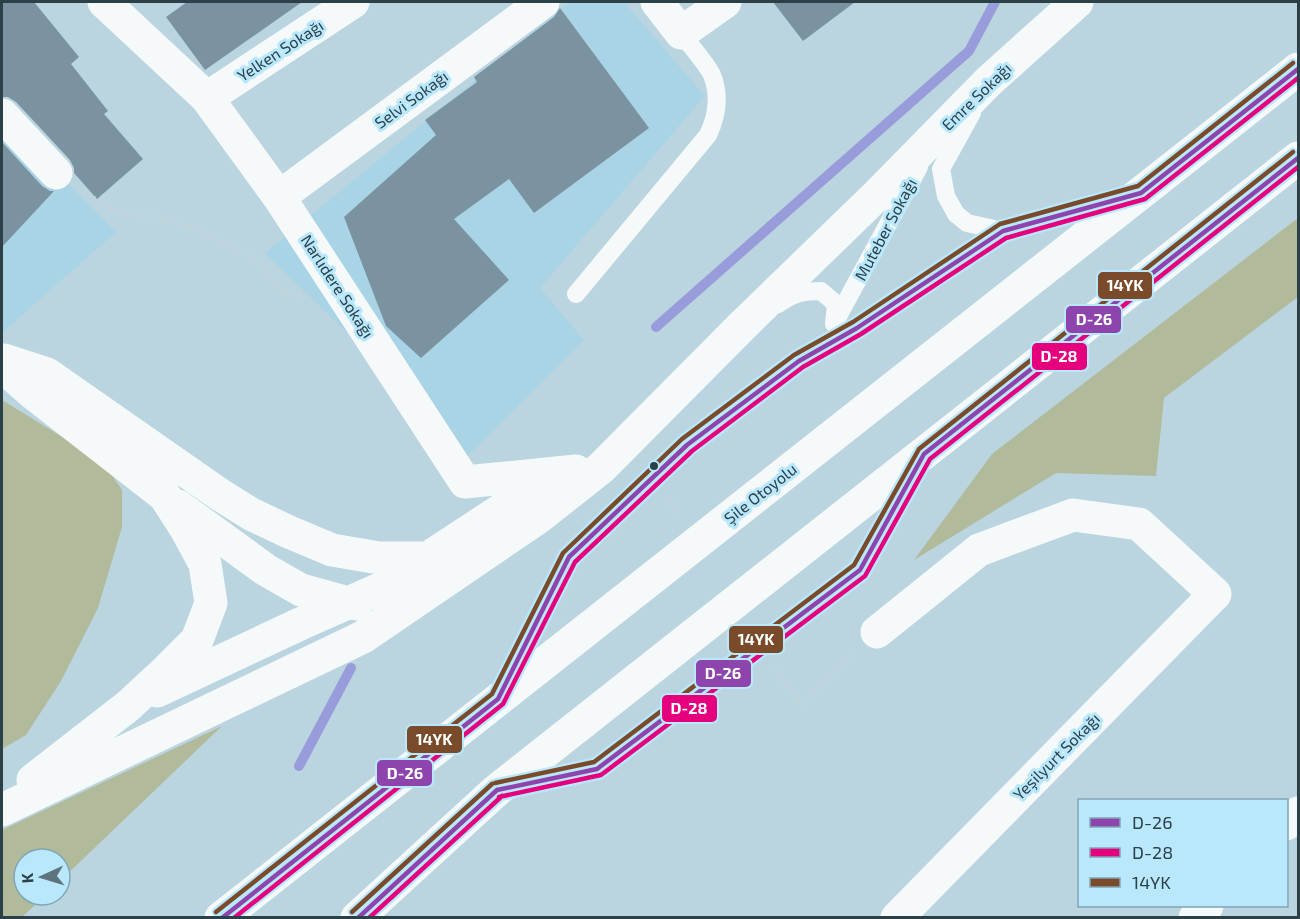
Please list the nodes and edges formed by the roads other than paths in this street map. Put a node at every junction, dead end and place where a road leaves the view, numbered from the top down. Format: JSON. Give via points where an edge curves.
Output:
{"nodes":[{"id":1,"x":104,"y":2,"type":"edge"},
{"id":2,"x":353,"y":2,"type":"edge"},
{"id":3,"x":543,"y":2,"type":"edge"},
{"id":4,"x":657,"y":2,"type":"edge"},
{"id":5,"x":725,"y":2,"type":"edge"},
{"id":6,"x":1077,"y":2,"type":"edge"},
{"id":7,"x":681,"y":33,"type":"junction"},
{"id":8,"x":1299,"y":69,"type":"edge"},
{"id":9,"x":989,"y":81,"type":"junction"},
{"id":10,"x":207,"y":98,"type":"junction"},
{"id":11,"x":2,"y":115,"type":"edge"},
{"id":12,"x":935,"y":136,"type":"junction"},
{"id":13,"x":1299,"y":158,"type":"edge"},
{"id":14,"x":56,"y":173,"type":"road end"},
{"id":15,"x":1141,"y":193,"type":"junction"},
{"id":16,"x":279,"y":196,"type":"junction"},
{"id":17,"x":1003,"y":231,"type":"junction"},
{"id":18,"x":576,"y":294,"type":"dead end"},
{"id":19,"x":835,"y":322,"type":"junction"},
{"id":20,"x":741,"y":327,"type":"junction"},
{"id":21,"x":2,"y":359,"type":"edge"},
{"id":22,"x":799,"y":361,"type":"junction"},
{"id":23,"x":2,"y":366,"type":"edge"},
{"id":24,"x":924,"y":453,"type":"junction"},
{"id":25,"x":601,"y":468,"type":"junction"},
{"id":26,"x":165,"y":496,"type":"junction"},
{"id":27,"x":289,"y":532,"type":"junction"},
{"id":28,"x":428,"y":558,"type":"junction"},
{"id":29,"x":301,"y":590,"type":"junction"},
{"id":30,"x":348,"y":603,"type":"junction"},
{"id":31,"x":403,"y":610,"type":"junction"},
{"id":32,"x":300,"y":624,"type":"junction"},
{"id":33,"x":877,"y":633,"type":"dead end"},
{"id":34,"x":498,"y":699,"type":"junction"},
{"id":35,"x":132,"y":702,"type":"junction"},
{"id":36,"x":174,"y":727,"type":"junction"},
{"id":37,"x":497,"y":790,"type":"junction"},
{"id":38,"x":2,"y":805,"type":"edge"},
{"id":39,"x":2,"y":810,"type":"edge"},
{"id":40,"x":1288,"y":833,"type":"edge"},
{"id":41,"x":1299,"y":844,"type":"edge"},
{"id":42,"x":1206,"y":907,"type":"edge"},
{"id":43,"x":221,"y":918,"type":"edge"},
{"id":44,"x":357,"y":918,"type":"edge"},
{"id":45,"x":897,"y":918,"type":"edge"},
{"id":46,"x":1195,"y":918,"type":"edge"}],
"edges":[{"from":1,"to":10,"type":"main road","name":"Narlıdere Sokağı"},
{"from":2,"to":10,"type":"main road","name":"Yelken Sokağı"},
{"from":3,"to":16,"type":"main road","name":"Selvi Sokağı"},
{"from":4,"to":7,"type":"main road"},
{"from":5,"to":7,"type":"main road"},
{"from":6,"to":9,"type":"main road","name":"Emre Sokağı"},
{"from":7,"to":18,"type":"lane","via":[[712,73],[716,90],[714,122],[708,135]]},
{"from":8,"to":15,"type":"main road","name":"Şile Otoyolu"},
{"from":9,"to":12,"type":"main road","name":"Emre Sokağı"},
{"from":9,"to":17,"type":"lane","via":[[941,169],[946,196],[956,214],[967,223]]},
{"from":10,"to":16,"type":"main road","name":"Narlıdere Sokağı"},
{"from":11,"to":14,"type":"main road"},
{"from":12,"to":19,"type":"lane","name":"Muteber Sokağı"},
{"from":12,"to":20,"type":"main road","name":"Emre Sokağı"},
{"from":13,"to":24,"type":"main road"},
{"from":15,"to":17,"type":"lane"},
{"from":15,"to":34,"type":"main road","name":"Şile Otoyolu"},
{"from":16,"to":25,"type":"main road","name":"Narlıdere Sokağı","via":[[465,482]]},
{"from":17,"to":22,"type":"lane","via":[[857,328]]},
{"from":19,"to":20,"type":"lane","via":[[836,304],[821,291],[807,291],[792,295]]},
{"from":19,"to":22,"type":"lane","name":"Muteber Sokağı","via":[[830,333]]},
{"from":20,"to":25,"type":"main road","name":"Emre Sokağı"},
{"from":21,"to":27,"type":"main road","via":[[47,374],[219,494]]},
{"from":22,"to":34,"type":"lane","via":[[687,445],[569,557]]},
{"from":23,"to":26,"type":"main road"},
{"from":24,"to":37,"type":"main road"},
{"from":24,"to":37,"type":"lane","via":[[860,570],[597,769]]},
{"from":25,"to":28,"type":"main road","via":[[524,495]]},
{"from":25,"to":31,"type":"main road","name":"Emre Sokağı","via":[[539,517]]},
{"from":26,"to":29,"type":"main road","via":[[266,570]]},
{"from":26,"to":35,"type":"main road","via":[[205,564],[211,603],[197,640]]},
{"from":27,"to":28,"type":"main road","via":[[333,550],[379,558]]},
{"from":27,"to":29,"type":"main road"},
{"from":28,"to":30,"type":"main road","via":[[382,588]]},
{"from":29,"to":30,"type":"main road"},
{"from":29,"to":32,"type":"main road"},
{"from":30,"to":31,"type":"main road"},
{"from":30,"to":32,"type":"main road"},
{"from":31,"to":36,"type":"main road","name":"Emre Sokağı","via":[[363,637]]},
{"from":32,"to":35,"type":"main road"},
{"from":32,"to":36,"type":"main road","via":[[282,659],[191,703]]},
{"from":33,"to":45,"type":"main road","name":"Yeşilyurt Sokağı","via":[[979,550],[1073,515],[1138,524],[1215,594]]},
{"from":34,"to":43,"type":"main road","name":"Şile Otoyolu"},
{"from":35,"to":38,"type":"main road"},
{"from":36,"to":39,"type":"main road","name":"Emre Sokağı"},
{"from":37,"to":44,"type":"main road"},
{"from":40,"to":41,"type":"main road"},
{"from":42,"to":46,"type":"main road"}]}
